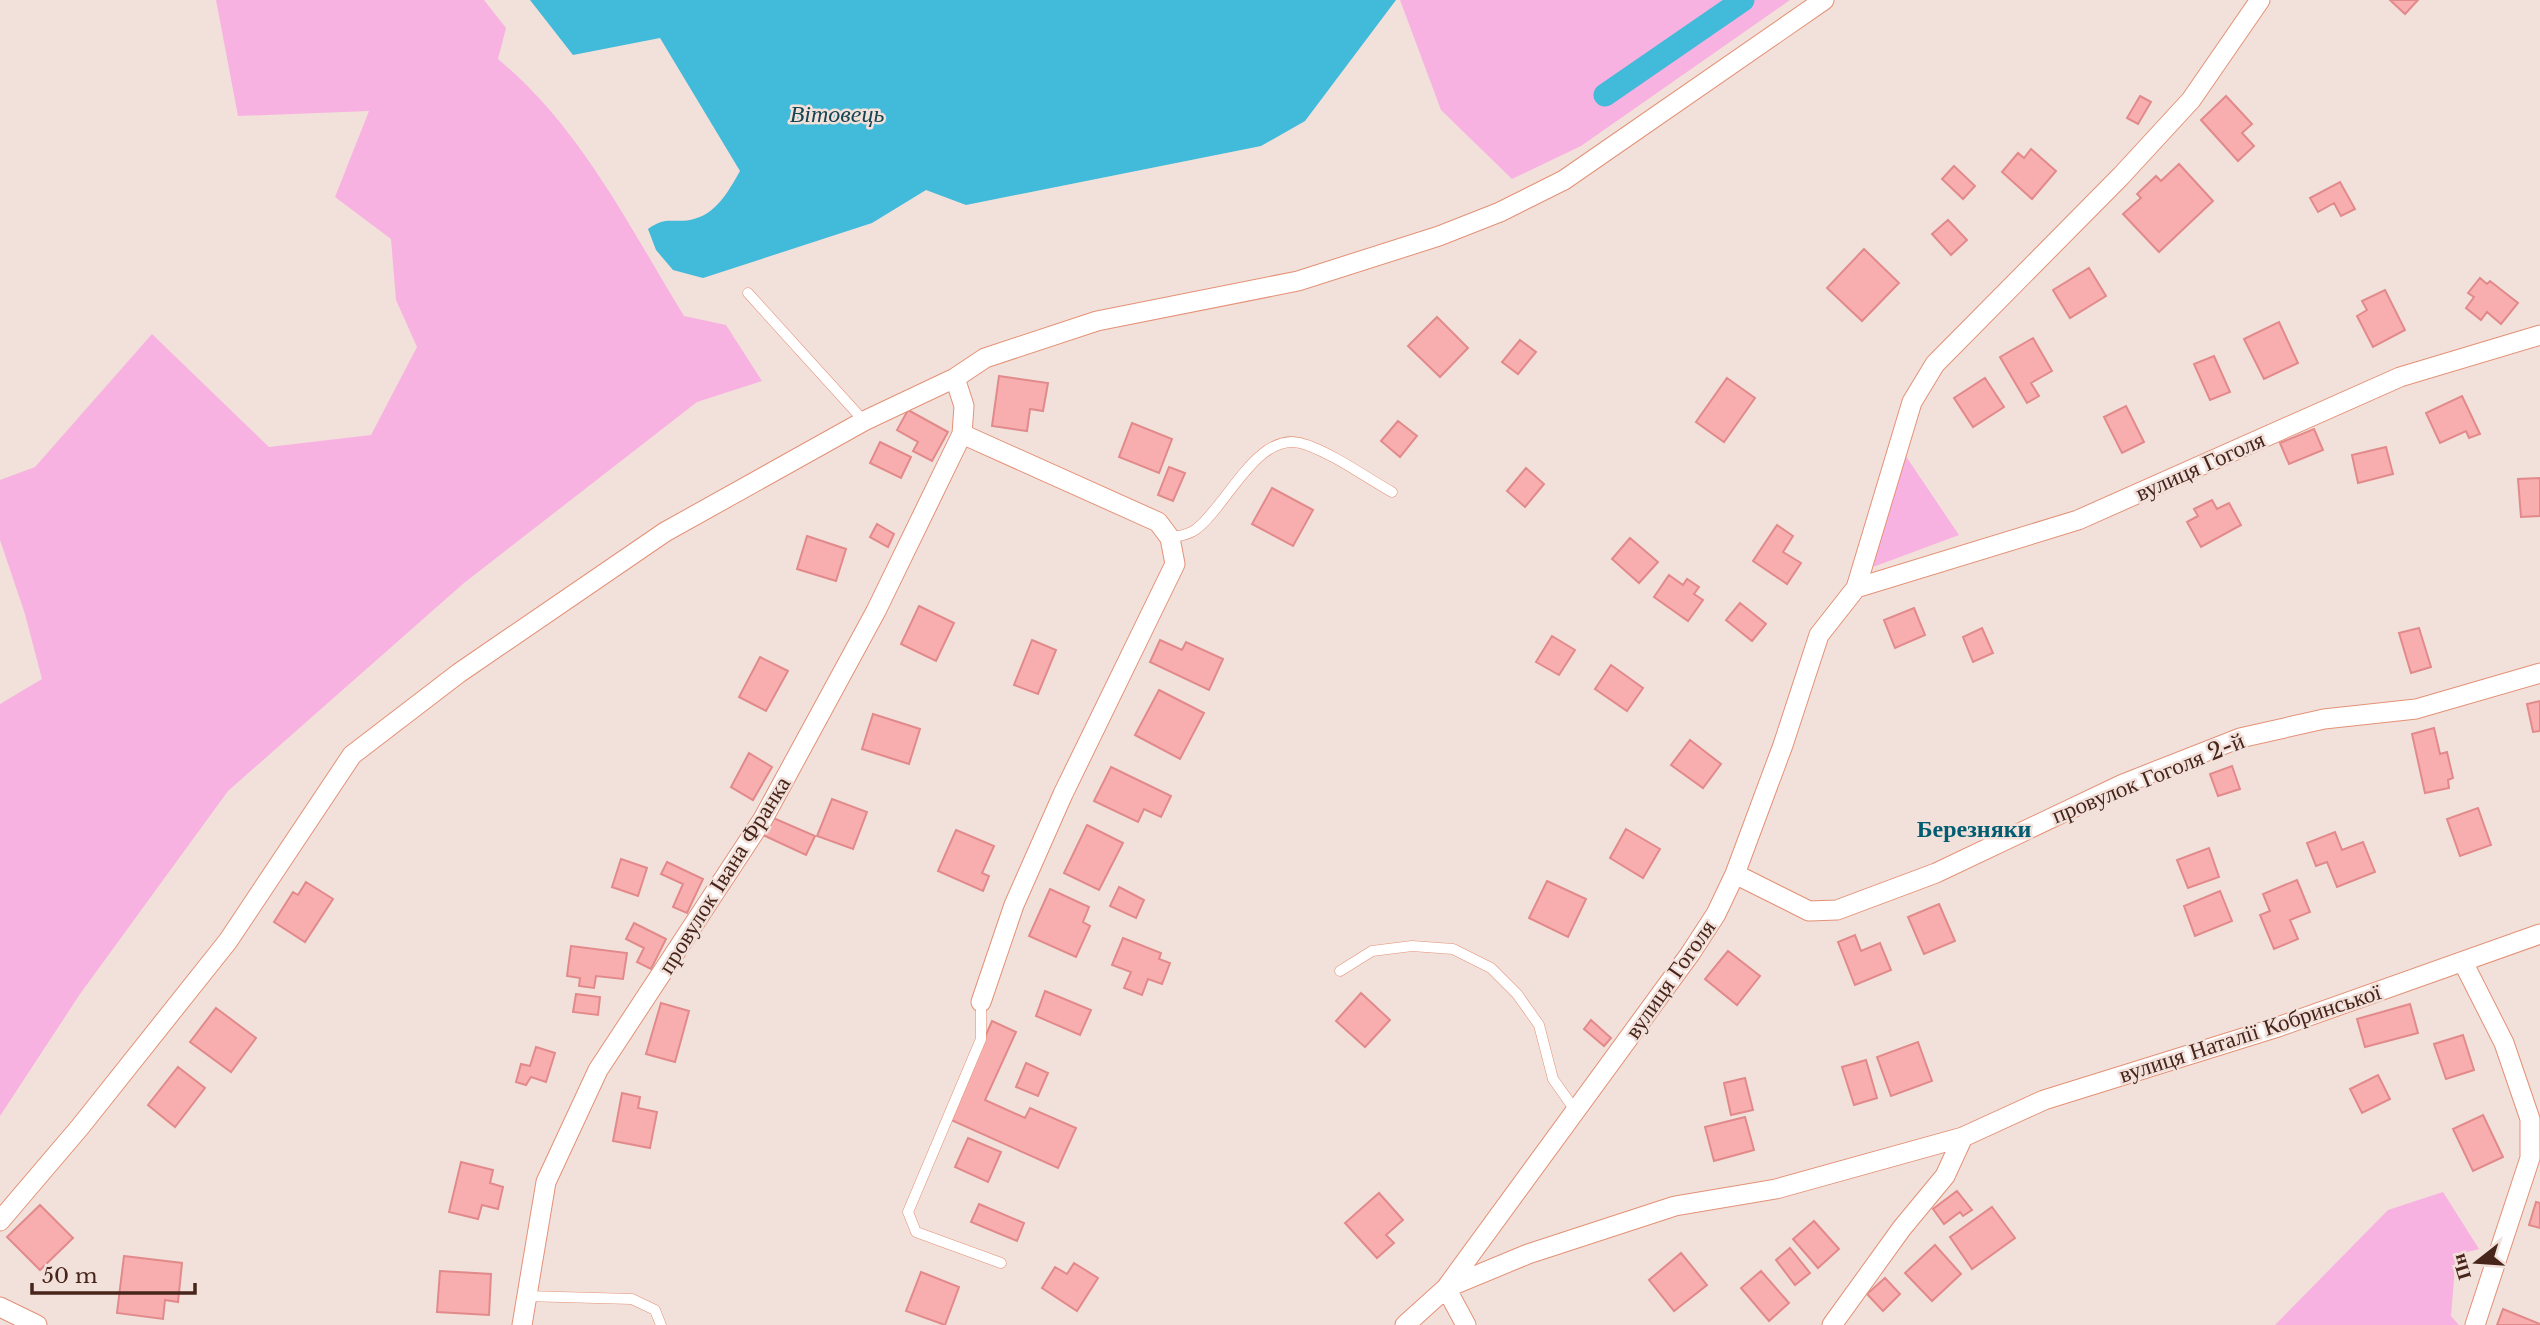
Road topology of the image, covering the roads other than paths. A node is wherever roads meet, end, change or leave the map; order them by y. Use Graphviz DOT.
graph roads {
  1 [pos="1824,0"];
  2 [pos="2260,0"];
  3 [pos="748,293"];
  4 [pos="2540,335"];
  5 [pos="955,378"];
  6 [pos="864,421"];
  7 [pos="962,434"];
  8 [pos="1392,492"];
  9 [pos="1170,538"];
  10 [pos="1856,588"];
  11 [pos="2540,673"];
  12 [pos="1735,874"];
  13 [pos="2540,934"];
  14 [pos="2463,962"];
  15 [pos="1340,971"];
  16 [pos="981,1002"];
  17 [pos="1575,1110"];
  18 [pos="1963,1137"];
  19 [pos="0,1221"];
  20 [pos="1001,1263"];
  21 [pos="1446,1288"];
  22 [pos="525,1296"];
  23 [pos="0,1307"];
  24 [pos="37,1325"];
  25 [pos="522,1325"];
  26 [pos="661,1325"];
  27 [pos="1405,1325"];
  28 [pos="1466,1325"];
  29 [pos="1832,1325"];
  30 [pos="2475,1325"];
  1 -- 5 [label="street"];
  2 -- 10 [label="street, вулиця Гоголя"];
  3 -- 6 [label="lane"];
  4 -- 10 [label="street, вулиця Гоголя"];
  5 -- 6 [label="street"];
  5 -- 7 [label="street, провулок Івана Франка"];
  6 -- 19 [label="street"];
  7 -- 9 [label="street"];
  7 -- 22 [label="street, провулок Івана Франка"];
  8 -- 9 [label="lane"];
  9 -- 16 [label="street"];
  10 -- 12 [label="street, вулиця Гоголя"];
  11 -- 12 [label="street, провулок Гоголя 2-й"];
  12 -- 17 [label="street, вулиця Гоголя"];
  13 -- 14 [label="street, вулиця Наталії Кобринської"];
  14 -- 18 [label="street, вулиця Наталії Кобринської"];
  14 -- 30 [label="street"];
  15 -- 17 [label="lane"];
  16 -- 20 [label="lane"];
  17 -- 21 [label="street, вулиця Гоголя"];
  18 -- 21 [label="street, вулиця Наталії Кобринської"];
  18 -- 29 [label="street"];
  21 -- 27 [label="street, вулиця Гоголя"];
  21 -- 28 [label="street"];
  22 -- 25 [label="street, провулок Івана Франка"];
  22 -- 26 [label="lane"];
  23 -- 24 [label="street"];
}
